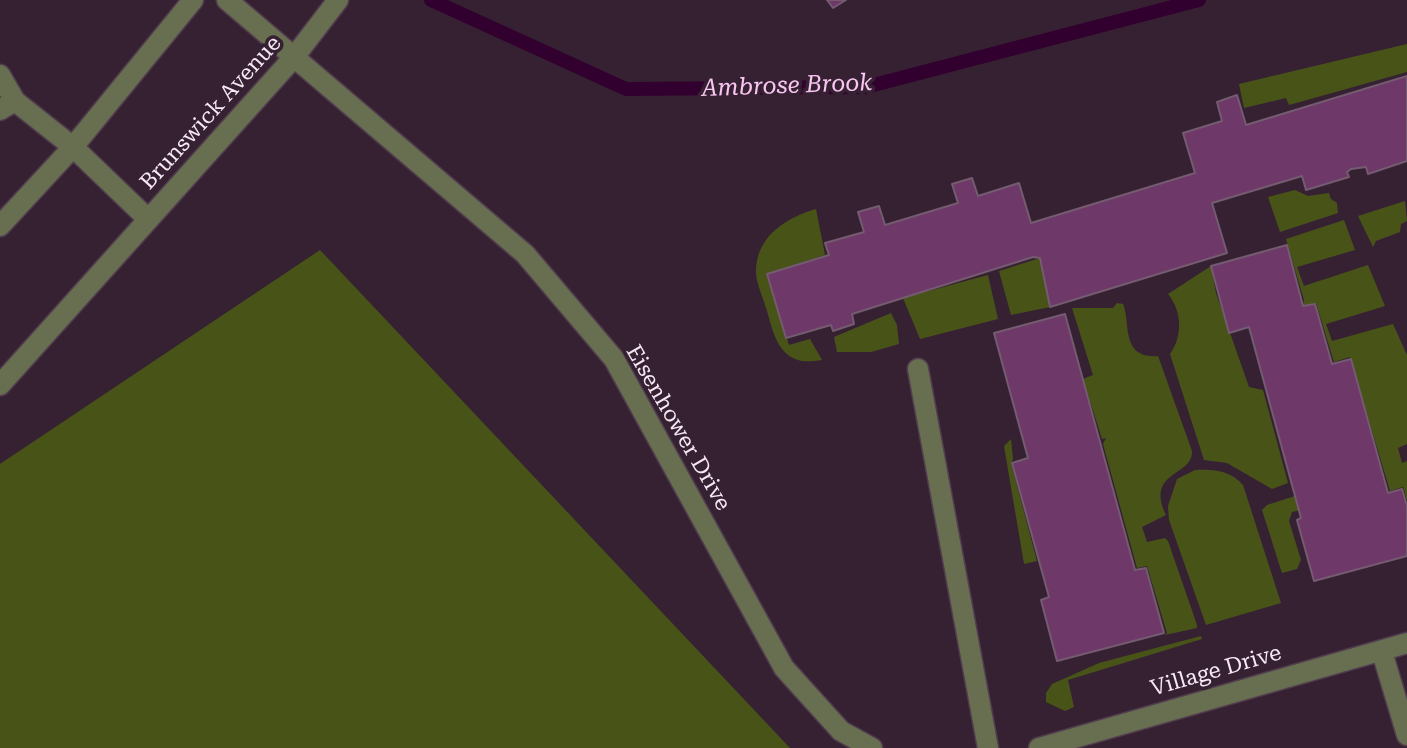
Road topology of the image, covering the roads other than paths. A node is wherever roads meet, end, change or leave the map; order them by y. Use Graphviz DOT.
graph roads {
  1 [pos="193,0"];
  2 [pos="227,0"];
  3 [pos="338,0"];
  4 [pos="295,56"];
  5 [pos="0,75"];
  6 [pos="7,105"];
  7 [pos="73,147"];
  8 [pos="148,219"];
  9 [pos="0,226"];
  10 [pos="918,369"];
  11 [pos="0,385"];
  12 [pos="1407,643"];
  13 [pos="1382,652"];
  14 [pos="1407,735"];
  15 [pos="872,748"];
  16 [pos="988,748"];
  17 [pos="1039,748"];
  1 -- 7 [label="street"];
  2 -- 4 [label="street, Eisenhower Drive"];
  3 -- 4 [label="street, Brunswick Avenue"];
  4 -- 8 [label="street, Brunswick Avenue"];
  4 -- 15 [label="street, Eisenhower Drive"];
  5 -- 6 [label="street"];
  6 -- 7 [label="street, Brunswick Avenue"];
  7 -- 8 [label="street, Brunswick Avenue"];
  7 -- 9 [label="street"];
  8 -- 11 [label="street, Brunswick Avenue"];
  10 -- 16 [label="street"];
  12 -- 13 [label="street, Village Drive"];
  13 -- 14 [label="street"];
  13 -- 17 [label="street, Village Drive"];
}
